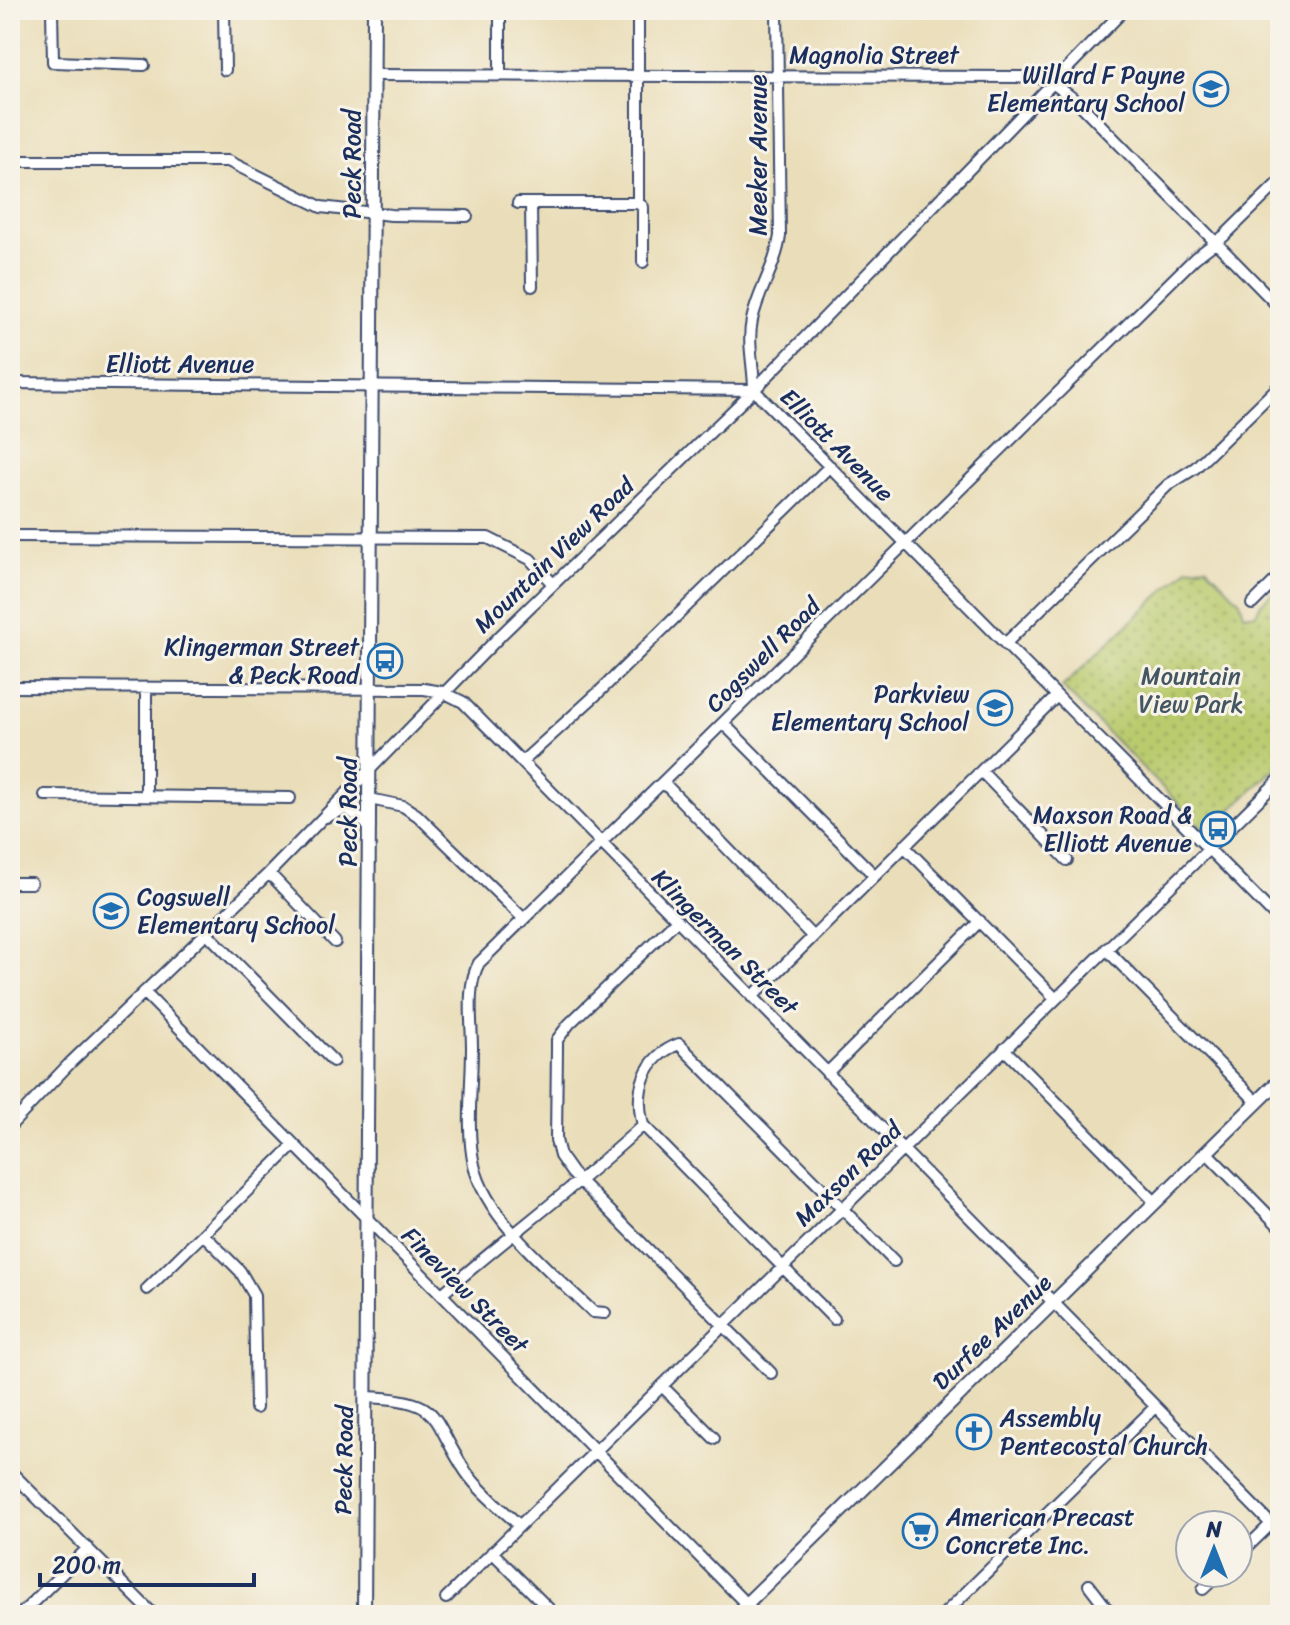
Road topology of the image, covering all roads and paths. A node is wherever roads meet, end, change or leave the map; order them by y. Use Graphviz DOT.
graph roads {
  1 [pos="52,10"];
  2 [pos="224,10"];
  3 [pos="374,10"];
  4 [pos="500,10"];
  5 [pos="638,10"];
  6 [pos="777,10"];
  7 [pos="1124,10"];
  8 [pos="144,65"];
  9 [pos="225,70"];
  10 [pos="374,75"];
  11 [pos="500,75"];
  12 [pos="638,75"];
  13 [pos="777,75"];
  14 [pos="1054,84"];
  15 [pos="10,161"];
  16 [pos="1280,181"];
  17 [pos="518,203"];
  18 [pos="531,203"];
  19 [pos="638,203"];
  20 [pos="374,212"];
  21 [pos="467,216"];
  22 [pos="1216,242"];
  23 [pos="643,262"];
  24 [pos="532,286"];
  25 [pos="1280,308"];
  26 [pos="10,383"];
  27 [pos="372,385"];
  28 [pos="1280,385"];
  29 [pos="754,390"];
  30 [pos="830,466"];
  31 [pos="10,536"];
  32 [pos="371,539"];
  33 [pos="906,542"];
  34 [pos="1280,576"];
  35 [pos="553,584"];
  36 [pos="1252,604"];
  37 [pos="1006,643"];
  38 [pos="10,687"];
  39 [pos="146,688"];
  40 [pos="371,688"];
  41 [pos="443,692"];
  42 [pos="1057,696"];
  43 [pos="723,723"];
  44 [pos="522,762"];
  45 [pos="370,768"];
  46 [pos="981,771"];
  47 [pos="1280,779"];
  48 [pos="663,782"];
  49 [pos="45,795"];
  50 [pos="146,795"];
  51 [pos="290,798"];
  52 [pos="370,799"];
  53 [pos="318,822"];
  54 [pos="370,827"];
  55 [pos="598,842"];
  56 [pos="904,846"];
  57 [pos="1208,849"];
  58 [pos="1067,860"];
  59 [pos="269,873"];
  60 [pos="874,875"];
  61 [pos="10,883"];
  62 [pos="31,883"];
  63 [pos="523,918"];
  64 [pos="676,921"];
  65 [pos="980,921"];
  66 [pos="1280,921"];
  67 [pos="207,933"];
  68 [pos="812,936"];
  69 [pos="335,942"];
  70 [pos="1106,949"];
  71 [pos="144,992"];
  72 [pos="752,997"];
  73 [pos="1056,999"];
  74 [pos="1004,1049"];
  75 [pos="333,1061"];
  76 [pos="827,1073"];
  77 [pos="1280,1080"];
  78 [pos="1257,1102"];
  79 [pos="643,1125"];
  80 [pos="10,1126"];
  81 [pos="293,1146"];
  82 [pos="902,1150"];
  83 [pos="1207,1153"];
  84 [pos="582,1183"];
  85 [pos="1155,1202"];
  86 [pos="842,1207"];
  87 [pos="367,1220"];
  88 [pos="1280,1227"];
  89 [pos="513,1231"];
  90 [pos="204,1235"];
  91 [pos="894,1261"];
  92 [pos="782,1266"];
  93 [pos="147,1289"];
  94 [pos="442,1294"];
  95 [pos="1053,1303"];
  96 [pos="605,1313"];
  97 [pos="834,1319"];
  98 [pos="723,1325"];
  99 [pos="771,1373"];
  100 [pos="662,1386"];
  101 [pos="366,1397"];
  102 [pos="1155,1407"];
  103 [pos="256,1408"];
  104 [pos="714,1438"];
  105 [pos="597,1452"];
  106 [pos="10,1471"];
  107 [pos="1271,1524"];
  108 [pos="519,1525"];
  109 [pos="1280,1533"];
  110 [pos="1254,1540"];
  111 [pos="88,1548"];
  112 [pos="492,1552"];
  113 [pos="1089,1585"];
  114 [pos="446,1598"];
  115 [pos="746,1604"];
  116 [pos="20,1615"];
  117 [pos="154,1615"];
  118 [pos="364,1615"];
  119 [pos="555,1615"];
  120 [pos="735,1615"];
  121 [pos="757,1615"];
  122 [pos="943,1615"];
  123 [pos="1112,1615"];
  1 -- 8 [label="street"];
  2 -- 9 [label="street"];
  3 -- 10 [label="main road, Peck Road"];
  4 -- 11 [label="street"];
  5 -- 12 [label="street"];
  6 -- 13 [label="street, Meeker Avenue"];
  7 -- 14 [label="street, Mountain View Road"];
  10 -- 11 [label="street, Magnolia Street"];
  10 -- 20 [label="main road, Peck Road"];
  11 -- 12 [label="street, Magnolia Street"];
  12 -- 13 [label="street, Magnolia Street"];
  12 -- 19 [label="street"];
  13 -- 14 [label="street, Magnolia Street"];
  13 -- 29 [label="street, Meeker Avenue"];
  14 -- 22 [label="street, Magnolia Street"];
  14 -- 29 [label="street, Mountain View Road"];
  15 -- 20 [label="street"];
  16 -- 22 [label="street, Cogswell Road"];
  17 -- 18 [label="street"];
  18 -- 19 [label="street"];
  18 -- 24 [label="street"];
  19 -- 23 [label="street"];
  20 -- 21 [label="street"];
  20 -- 27 [label="main road, Peck Road"];
  22 -- 25 [label="street, Magnolia Street"];
  22 -- 33 [label="street, Cogswell Road"];
  26 -- 27 [label="street, Elliott Avenue"];
  27 -- 29 [label="street, Elliott Avenue"];
  27 -- 32 [label="main road, Peck Road"];
  28 -- 37 [label="street"];
  29 -- 30 [label="street, Elliott Avenue"];
  29 -- 35 [label="street, Mountain View Road"];
  30 -- 33 [label="street, Elliott Avenue"];
  30 -- 44 [label="street"];
  31 -- 32 [label="street"];
  32 -- 35 [label="street"];
  32 -- 40 [label="main road, Peck Road"];
  33 -- 37 [label="street, Elliott Avenue"];
  33 -- 43 [label="street, Cogswell Road"];
  34 -- 36 [label="street"];
  35 -- 41 [label="street, Mountain View Road"];
  37 -- 42 [label="street, Elliott Avenue"];
  38 -- 39 [label="street"];
  39 -- 40 [label="street"];
  39 -- 50 [label="street"];
  40 -- 41 [label="street"];
  40 -- 45 [label="main road, Peck Road"];
  41 -- 44 [label="street, Klingerman Street"];
  41 -- 45 [label="street, Mountain View Road"];
  42 -- 46 [label="street"];
  42 -- 57 [label="street, Elliott Avenue"];
  43 -- 48 [label="street, Cogswell Road"];
  43 -- 60 [label="street"];
  44 -- 55 [label="street, Klingerman Street"];
  45 -- 52 [label="main road, Peck Road"];
  45 -- 53 [label="street, Mountain View Road"];
  46 -- 56 [label="street"];
  46 -- 58 [label="street"];
  47 -- 57 [label="street, Maxson Road"];
  48 -- 55 [label="street, Cogswell Road"];
  48 -- 68 [label="street"];
  49 -- 50 [label="street"];
  50 -- 51 [label="street"];
  52 -- 54 [label="main road, Peck Road"];
  52 -- 63 [label="street"];
  53 -- 54 [label="street"];
  53 -- 59 [label="street, Mountain View Road"];
  54 -- 87 [label="main road, Peck Road"];
  55 -- 63 [label="street, Cogswell Road"];
  55 -- 64 [label="street, Klingerman Street"];
  56 -- 60 [label="street"];
  56 -- 65 [label="street"];
  57 -- 66 [label="street, Elliott Avenue"];
  57 -- 70 [label="street, Maxson Road"];
  59 -- 67 [label="street, Mountain View Road"];
  59 -- 69 [label="street"];
  60 -- 68 [label="street"];
  61 -- 62 [label="street"];
  63 -- 89 [label="street, Cogswell Road"];
  64 -- 72 [label="street, Klingerman Street"];
  64 -- 84 [label="street"];
  65 -- 73 [label="street"];
  65 -- 76 [label="street"];
  67 -- 71 [label="street, Mountain View Road"];
  67 -- 75 [label="street"];
  68 -- 72 [label="street"];
  70 -- 73 [label="street, Maxson Road"];
  70 -- 78 [label="street"];
  71 -- 80 [label="street, Mountain View Road"];
  71 -- 81 [label="street, Fineview Street"];
  72 -- 76 [label="street, Klingerman Street"];
  73 -- 74 [label="street, Maxson Road"];
  74 -- 82 [label="street, Maxson Road"];
  74 -- 85 [label="street"];
  76 -- 82 [label="street, Klingerman Street"];
  77 -- 78 [label="main road, Durfee Avenue"];
  78 -- 83 [label="main road, Durfee Avenue"];
  79 -- 84 [label="street"];
  79 -- 86 [label="street"];
  79 -- 92 [label="street"];
  81 -- 87 [label="street, Fineview Street"];
  81 -- 90 [label="street"];
  82 -- 86 [label="street, Maxson Road"];
  82 -- 95 [label="street, Klingerman Street"];
  83 -- 85 [label="main road, Durfee Avenue"];
  83 -- 88 [label="street"];
  84 -- 89 [label="street"];
  84 -- 98 [label="street"];
  85 -- 95 [label="main road, Durfee Avenue"];
  86 -- 91 [label="street"];
  86 -- 92 [label="street, Maxson Road"];
  87 -- 94 [label="street, Fineview Street"];
  87 -- 101 [label="main road, Peck Road"];
  89 -- 94 [label="street"];
  89 -- 96 [label="street, Cogswell Road"];
  90 -- 93 [label="street"];
  90 -- 103 [label="street"];
  92 -- 97 [label="street"];
  92 -- 98 [label="street, Maxson Road"];
  94 -- 105 [label="street, Fineview Street"];
  95 -- 102 [label="street, Klingerman Street"];
  95 -- 115 [label="main road, Durfee Avenue"];
  98 -- 99 [label="street"];
  98 -- 100 [label="street, Maxson Road"];
  100 -- 104 [label="street"];
  100 -- 105 [label="street, Maxson Road"];
  101 -- 108 [label="street"];
  101 -- 118 [label="main road, Peck Road"];
  102 -- 107 [label="street, Klingerman Street"];
  102 -- 122 [label="street"];
  105 -- 108 [label="street, Maxson Road"];
  105 -- 115 [label="street, Fineview Street"];
  106 -- 111 [label="street"];
  107 -- 109 [label="street, Klingerman Street"];
  107 -- 110 [label="street"];
  108 -- 112 [label="street, Maxson Road"];
  111 -- 116 [label="street"];
  111 -- 117 [label="street"];
  112 -- 114 [label="street, Maxson Road"];
  112 -- 119 [label="street"];
  113 -- 123 [label="street"];
  115 -- 120 [label="main road, Durfee Avenue"];
  115 -- 121 [label="street, Fineview Street"];
}
